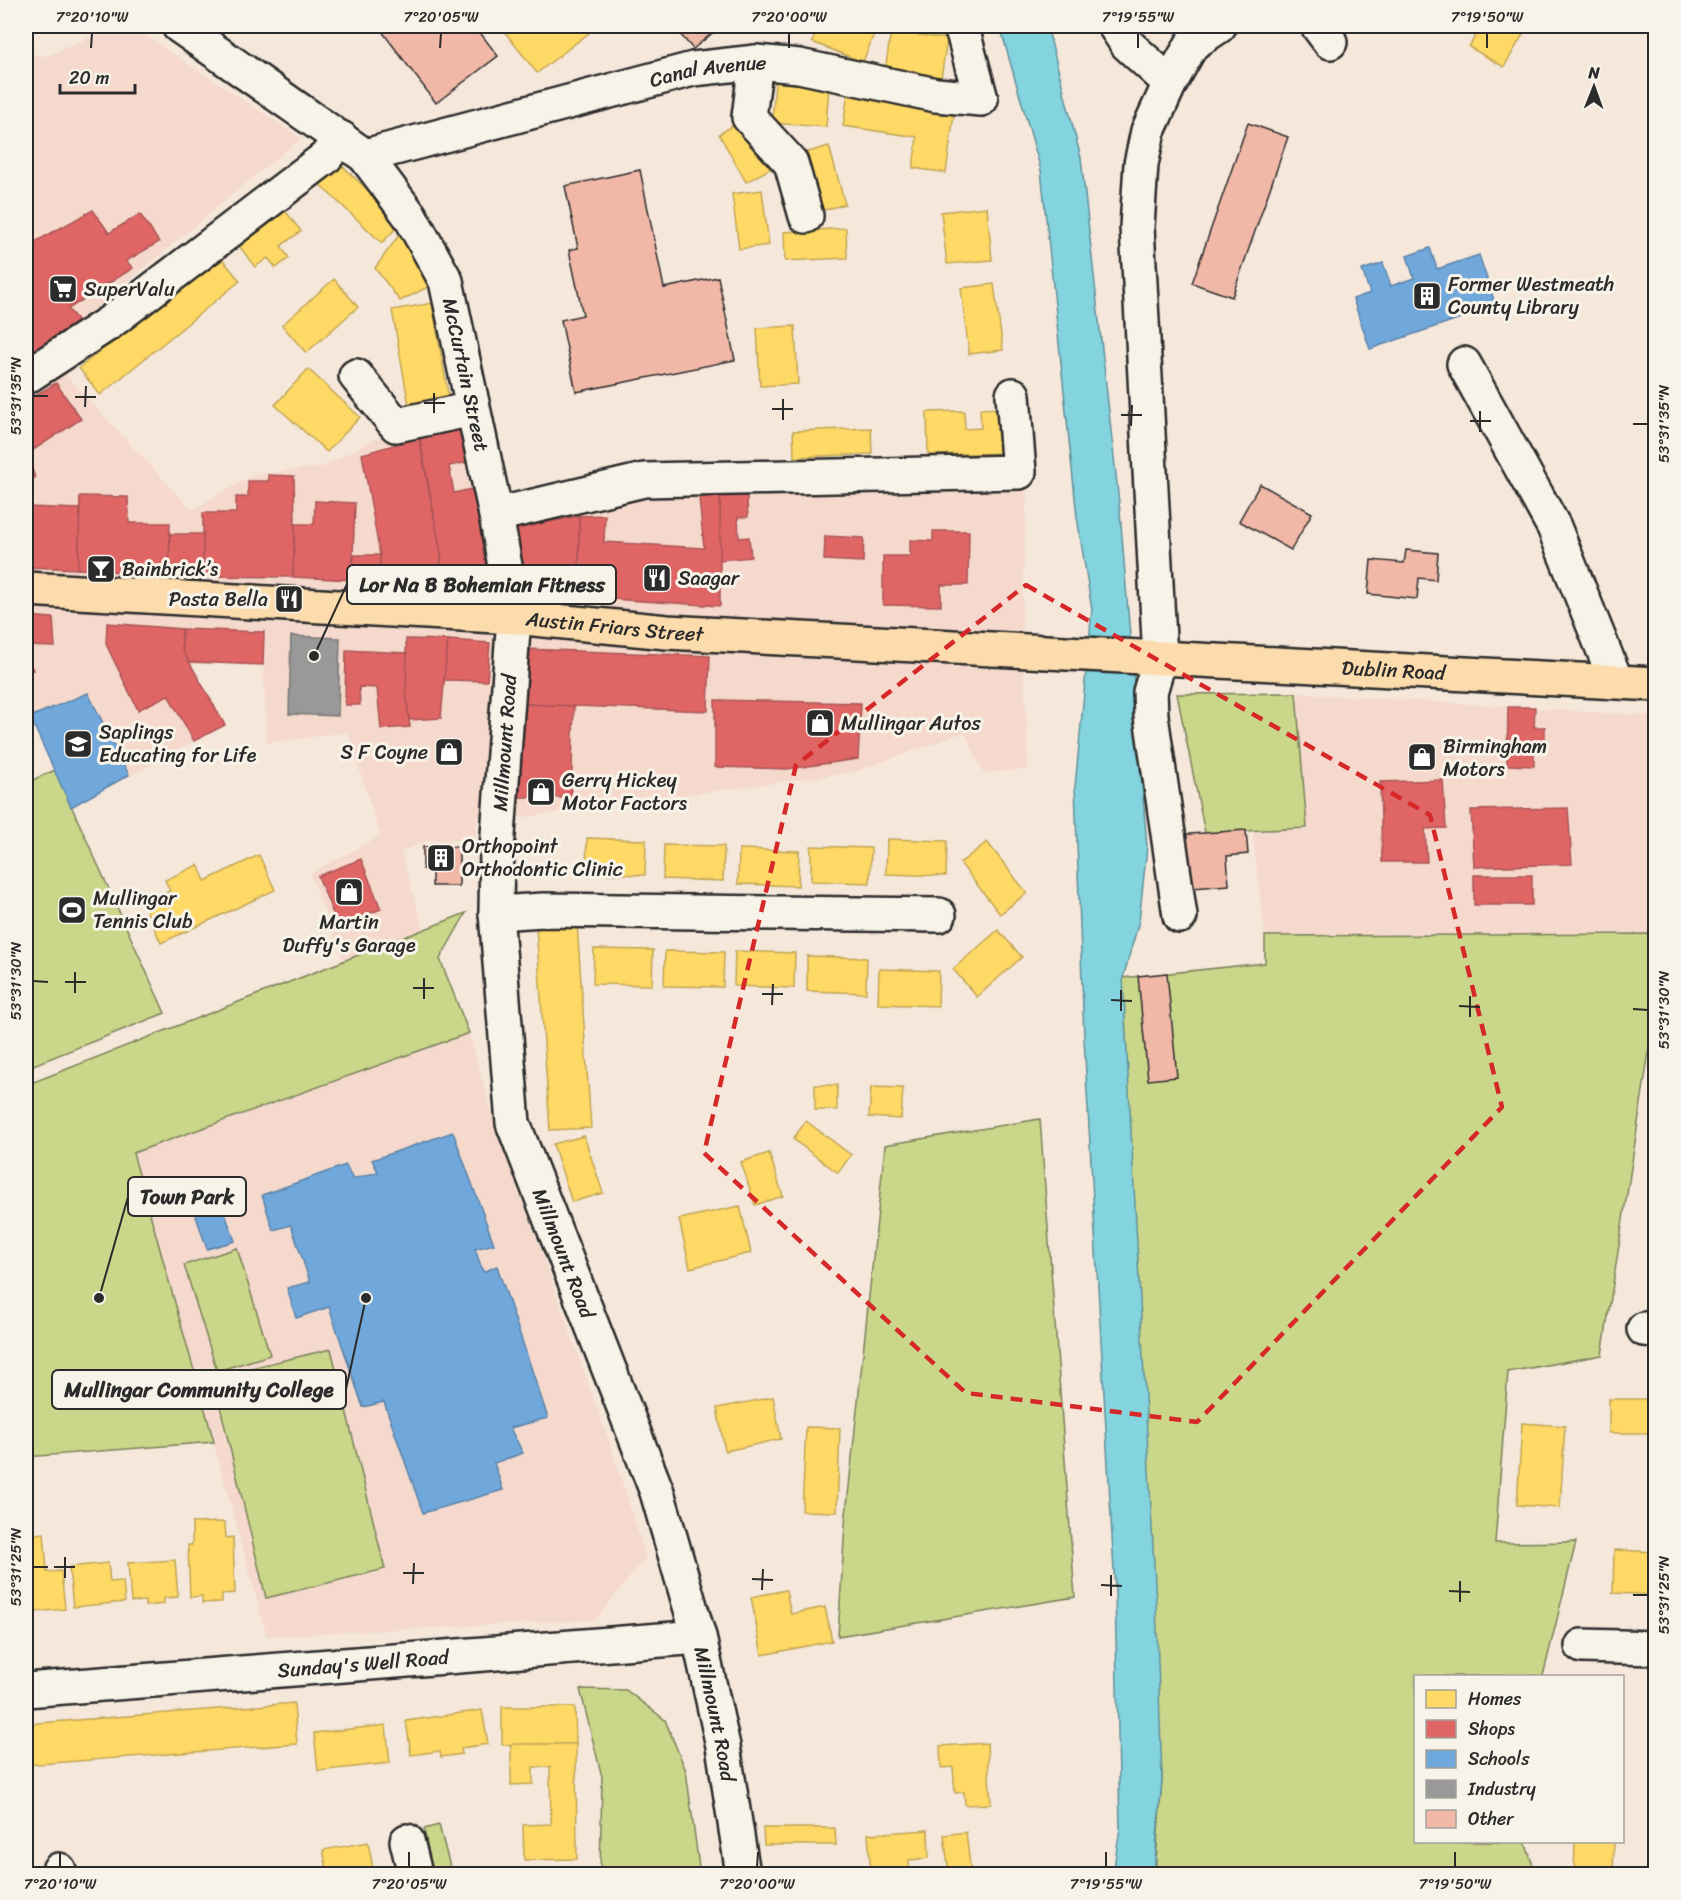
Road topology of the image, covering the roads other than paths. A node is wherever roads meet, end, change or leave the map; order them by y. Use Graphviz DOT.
graph roads {
  1 [pos="960,26"];
  2 [pos="1116,26"];
  3 [pos="1219,26"];
  4 [pos="183,28"];
  5 [pos="756,62"];
  6 [pos="1170,83"];
  7 [pos="353,147"];
  8 [pos="806,216"];
  9 [pos="1464,364"];
  10 [pos="356,376"];
  11 [pos="26,377"];
  12 [pos="1013,394"];
  13 [pos="473,409"];
  14 [pos="496,515"];
  15 [pos="26,590"];
  16 [pos="514,617"];
  17 [pos="1146,657"];
  18 [pos="1616,681"];
  19 [pos="1656,684"];
  20 [pos="496,913"];
  21 [pos="939,915"];
  22 [pos="1180,916"];
  23 [pos="699,1637"];
  24 [pos="1582,1646"];
  25 [pos="1656,1648"];
  26 [pos="26,1690"];
  27 [pos="407,1841"];
  28 [pos="415,1875"];
  29 [pos="743,1875"];
  1 -- 5 [label="street, Canal Avenue"];
  2 -- 6 [label="street"];
  3 -- 6 [label="street"];
  4 -- 7 [label="street, McCurtain Street"];
  5 -- 7 [label="street, Canal Avenue"];
  5 -- 8 [label="street"];
  6 -- 17 [label="street"];
  7 -- 11 [label="street"];
  7 -- 13 [label="street, McCurtain Street"];
  9 -- 18 [label="street"];
  10 -- 13 [label="street"];
  12 -- 14 [label="street"];
  13 -- 14 [label="street, McCurtain Street"];
  14 -- 16 [label="street, McCurtain Street"];
  15 -- 16 [label="main road, Austin Friars Street"];
  16 -- 17 [label="main road, Austin Friars Street"];
  16 -- 20 [label="street, Millmount Road"];
  17 -- 18 [label="main road, Dublin Road"];
  17 -- 22 [label="street"];
  18 -- 19 [label="main road, Dublin Road"];
  20 -- 21 [label="street"];
  20 -- 23 [label="street, Millmount Road"];
  23 -- 26 [label="street, Sunday's Well Road"];
  23 -- 29 [label="street, Millmount Road"];
  24 -- 25 [label="street"];
  27 -- 28 [label="street"];
}
